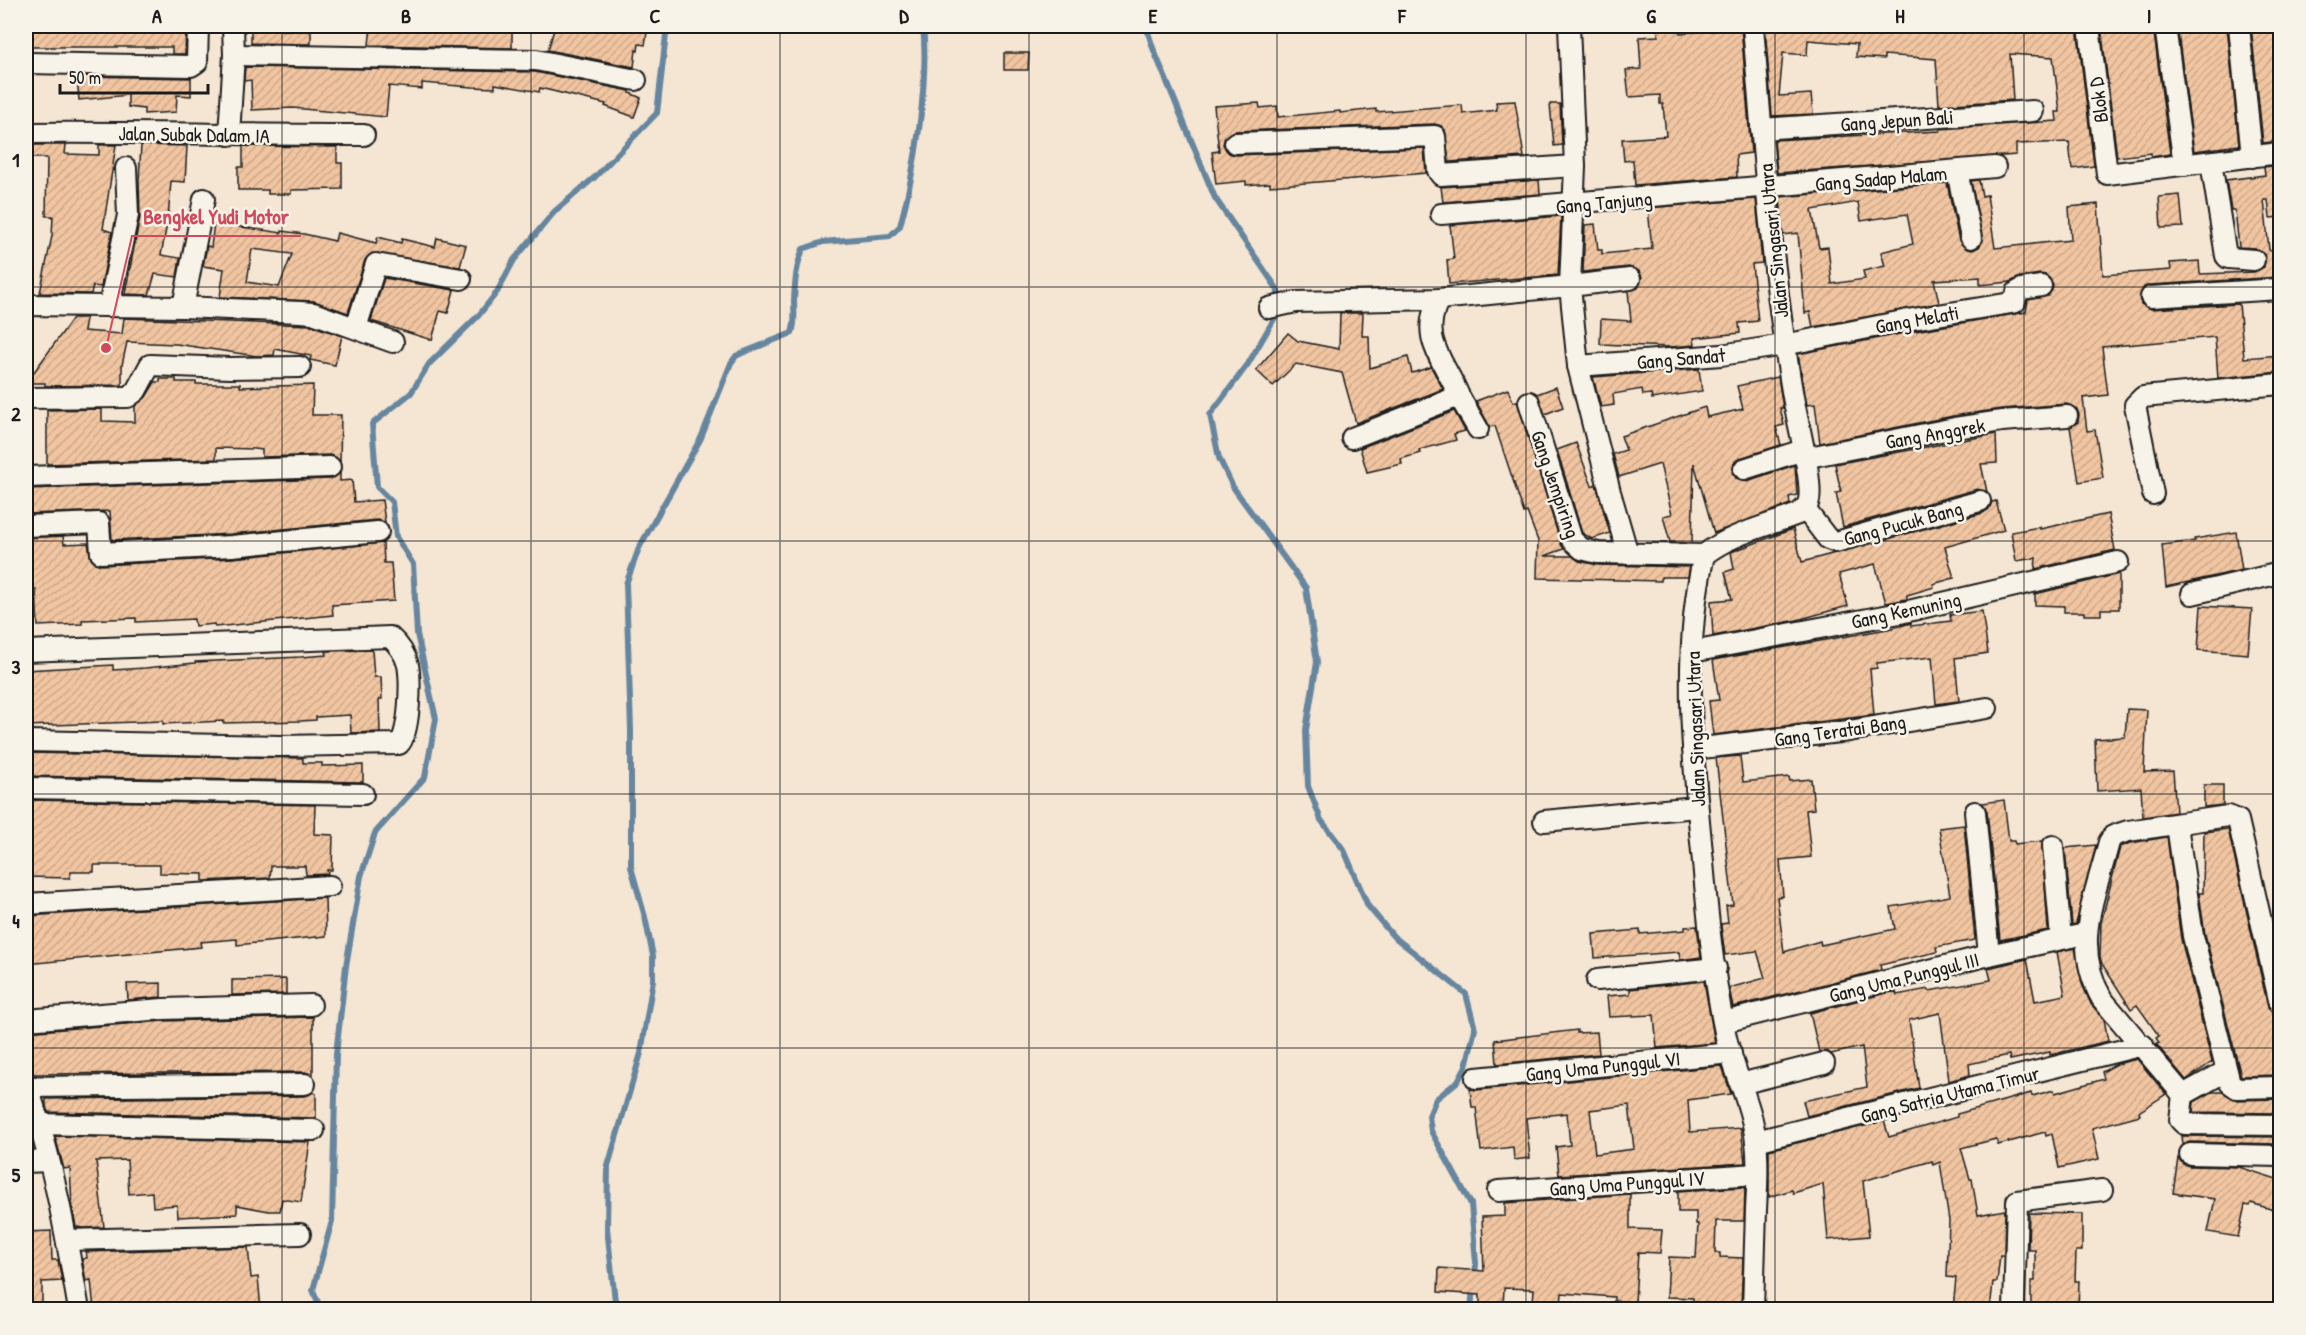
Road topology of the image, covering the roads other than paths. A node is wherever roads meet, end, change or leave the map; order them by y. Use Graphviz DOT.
graph roads {
  1 [pos="198,26"];
  2 [pos="233,26"];
  3 [pos="1569,26"];
  4 [pos="1753,26"];
  5 [pos="2089,26"];
  6 [pos="2165,26"];
  7 [pos="2239,26"];
  8 [pos="234,55"];
  9 [pos="26,63"];
  10 [pos="636,80"];
  11 [pos="2033,111"];
  12 [pos="1761,129"];
  13 [pos="229,135"];
  14 [pos="364,135"];
  15 [pos="26,136"];
  16 [pos="1235,143"];
  17 [pos="2280,153"];
  18 [pos="2252,156"];
  19 [pos="2211,162"];
  20 [pos="2184,165"];
  21 [pos="1575,166"];
  22 [pos="1995,167"];
  23 [pos="126,168"];
  24 [pos="1958,171"];
  25 [pos="1767,188"];
  26 [pos="204,199"];
  27 [pos="1574,204"];
  28 [pos="1441,214"];
  29 [pos="1971,237"];
  30 [pos="2254,260"];
  31 [pos="461,279"];
  32 [pos="1630,279"];
  33 [pos="1570,286"];
  34 [pos="2041,286"];
  35 [pos="2280,289"];
  36 [pos="2151,297"];
  37 [pos="1439,299"];
  38 [pos="26,305"];
  39 [pos="110,306"];
  40 [pos="183,307"];
  41 [pos="1269,308"];
  42 [pos="356,328"];
  43 [pos="393,342"];
  44 [pos="1784,345"];
  45 [pos="1578,366"];
  46 [pos="300,367"];
  47 [pos="2280,384"];
  48 [pos="1459,396"];
  49 [pos="26,398"];
  50 [pos="1528,402"];
  51 [pos="2067,416"];
  52 [pos="1478,429"];
  53 [pos="1352,438"];
  54 [pos="1803,454"];
  55 [pos="330,467"];
  56 [pos="1744,469"];
  57 [pos="26,477"];
  58 [pos="2153,494"];
  59 [pos="1980,501"];
  60 [pos="1805,509"];
  61 [pos="26,526"];
  62 [pos="378,532"];
  63 [pos="1628,554"];
  64 [pos="1704,555"];
  65 [pos="2118,562"];
  66 [pos="2280,573"];
  67 [pos="2192,594"];
  68 [pos="26,651"];
  69 [pos="1692,652"];
  70 [pos="1987,708"];
  71 [pos="26,741"];
  72 [pos="1693,749"];
  73 [pos="26,788"];
  74 [pos="363,794"];
  75 [pos="1697,807"];
  76 [pos="1976,812"];
  77 [pos="1544,821"];
  78 [pos="2177,825"];
  79 [pos="2053,846"];
  80 [pos="330,886"];
  81 [pos="26,904"];
  82 [pos="2085,934"];
  83 [pos="2061,939"];
  84 [pos="1989,955"];
  85 [pos="1716,968"];
  86 [pos="1597,981"];
  87 [pos="2280,1004"];
  88 [pos="311,1005"];
  89 [pos="26,1020"];
  90 [pos="1724,1022"];
  91 [pos="2143,1046"];
  92 [pos="1731,1053"];
  93 [pos="1824,1063"];
  94 [pos="2226,1071"];
  95 [pos="1476,1078"];
  96 [pos="306,1084"];
  97 [pos="1740,1084"];
  98 [pos="26,1085"];
  99 [pos="2280,1087"];
  100 [pos="2183,1095"];
  101 [pos="38,1124"];
  102 [pos="2280,1125"];
  103 [pos="315,1130"];
  104 [pos="1756,1141"];
  105 [pos="2190,1154"];
  106 [pos="2280,1156"];
  107 [pos="49,1161"];
  108 [pos="26,1162"];
  109 [pos="1757,1174"];
  110 [pos="2102,1190"];
  111 [pos="1498,1191"];
  112 [pos="300,1233"];
  113 [pos="67,1240"];
  114 [pos="79,1310"];
  115 [pos="1753,1310"];
  116 [pos="2014,1310"];
  1 -- 9 [label="street"];
  2 -- 8 [label="street"];
  3 -- 21 [label="street"];
  4 -- 12 [label="street, Jalan Singasari Utara"];
  5 -- 20 [label="street, Blok D"];
  6 -- 20 [label="street"];
  7 -- 18 [label="street"];
  8 -- 10 [label="street"];
  8 -- 13 [label="street"];
  11 -- 12 [label="street, Gang Jepun Bali"];
  12 -- 25 [label="street, Jalan Singasari Utara"];
  13 -- 14 [label="street, Jalan Subak Dalam IA"];
  13 -- 15 [label="street, Jalan Subak Dalam IA"];
  16 -- 21 [label="street"];
  17 -- 18 [label="street"];
  18 -- 19 [label="street"];
  19 -- 20 [label="street"];
  19 -- 30 [label="street"];
  21 -- 27 [label="street"];
  22 -- 24 [label="street, Gang Sadap Malam"];
  23 -- 39 [label="street"];
  24 -- 25 [label="street, Gang Sadap Malam"];
  24 -- 29 [label="street"];
  25 -- 27 [label="street, Gang Tanjung"];
  25 -- 44 [label="street, Jalan Singasari Utara"];
  26 -- 40 [label="street"];
  27 -- 28 [label="street, Gang Tanjung"];
  27 -- 33 [label="street"];
  31 -- 42 [label="street"];
  32 -- 33 [label="street"];
  33 -- 37 [label="street"];
  33 -- 45 [label="street"];
  34 -- 44 [label="street, Gang Melati"];
  35 -- 36 [label="street"];
  37 -- 41 [label="street"];
  37 -- 48 [label="street"];
  38 -- 39 [label="street"];
  39 -- 40 [label="street"];
  40 -- 42 [label="street"];
  42 -- 43 [label="street"];
  44 -- 45 [label="street, Gang Sandat"];
  44 -- 54 [label="street, Jalan Singasari Utara"];
  45 -- 63 [label="street"];
  46 -- 49 [label="street"];
  47 -- 58 [label="street"];
  48 -- 52 [label="street"];
  48 -- 53 [label="street"];
  50 -- 63 [label="street, Gang Jempiring"];
  51 -- 54 [label="street, Gang Anggrek"];
  54 -- 56 [label="street, Gang Anggrek"];
  54 -- 60 [label="street, Jalan Singasari Utara"];
  55 -- 57 [label="street"];
  59 -- 60 [label="street, Gang Pucuk Bang"];
  60 -- 64 [label="street"];
  61 -- 62 [label="street"];
  63 -- 64 [label="street, Gang Jempiring"];
  64 -- 69 [label="street, Jalan Singasari Utara"];
  65 -- 69 [label="street, Gang Kemuning"];
  66 -- 67 [label="street"];
  68 -- 71 [label="street"];
  69 -- 72 [label="street, Jalan Singasari Utara"];
  70 -- 72 [label="street, Gang Teratai Bang"];
  72 -- 75 [label="street, Jalan Singasari Utara"];
  73 -- 74 [label="street"];
  75 -- 77 [label="street"];
  75 -- 85 [label="street, Jalan Singasari Utara"];
  76 -- 84 [label="street"];
  78 -- 82 [label="street"];
  78 -- 87 [label="street"];
  78 -- 94 [label="street"];
  79 -- 83 [label="street"];
  80 -- 81 [label="street"];
  82 -- 83 [label="street, Gang Uma Punggul III"];
  82 -- 91 [label="street"];
  83 -- 84 [label="street, Gang Uma Punggul III"];
  84 -- 90 [label="street, Gang Uma Punggul III"];
  85 -- 86 [label="street"];
  85 -- 90 [label="street, Jalan Singasari Utara"];
  88 -- 89 [label="street"];
  90 -- 92 [label="street, Jalan Singasari Utara"];
  91 -- 100 [label="street"];
  91 -- 104 [label="street, Gang Satria Utama Timur"];
  92 -- 95 [label="street, Gang Uma Punggul VI"];
  92 -- 97 [label="street, Jalan Singasari Utara"];
  93 -- 97 [label="street"];
  94 -- 99 [label="street"];
  94 -- 100 [label="street"];
  96 -- 98 [label="street"];
  97 -- 104 [label="street, Jalan Singasari Utara"];
  98 -- 101 [label="street"];
  100 -- 102 [label="street"];
  101 -- 103 [label="street"];
  101 -- 107 [label="street"];
  104 -- 109 [label="street, Jalan Singasari Utara"];
  105 -- 106 [label="street"];
  107 -- 108 [label="street"];
  107 -- 113 [label="street"];
  109 -- 111 [label="street, Gang Uma Punggul IV"];
  109 -- 115 [label="street, Jalan Singasari Utara"];
  110 -- 116 [label="street"];
  112 -- 113 [label="street"];
  113 -- 114 [label="street"];
}
